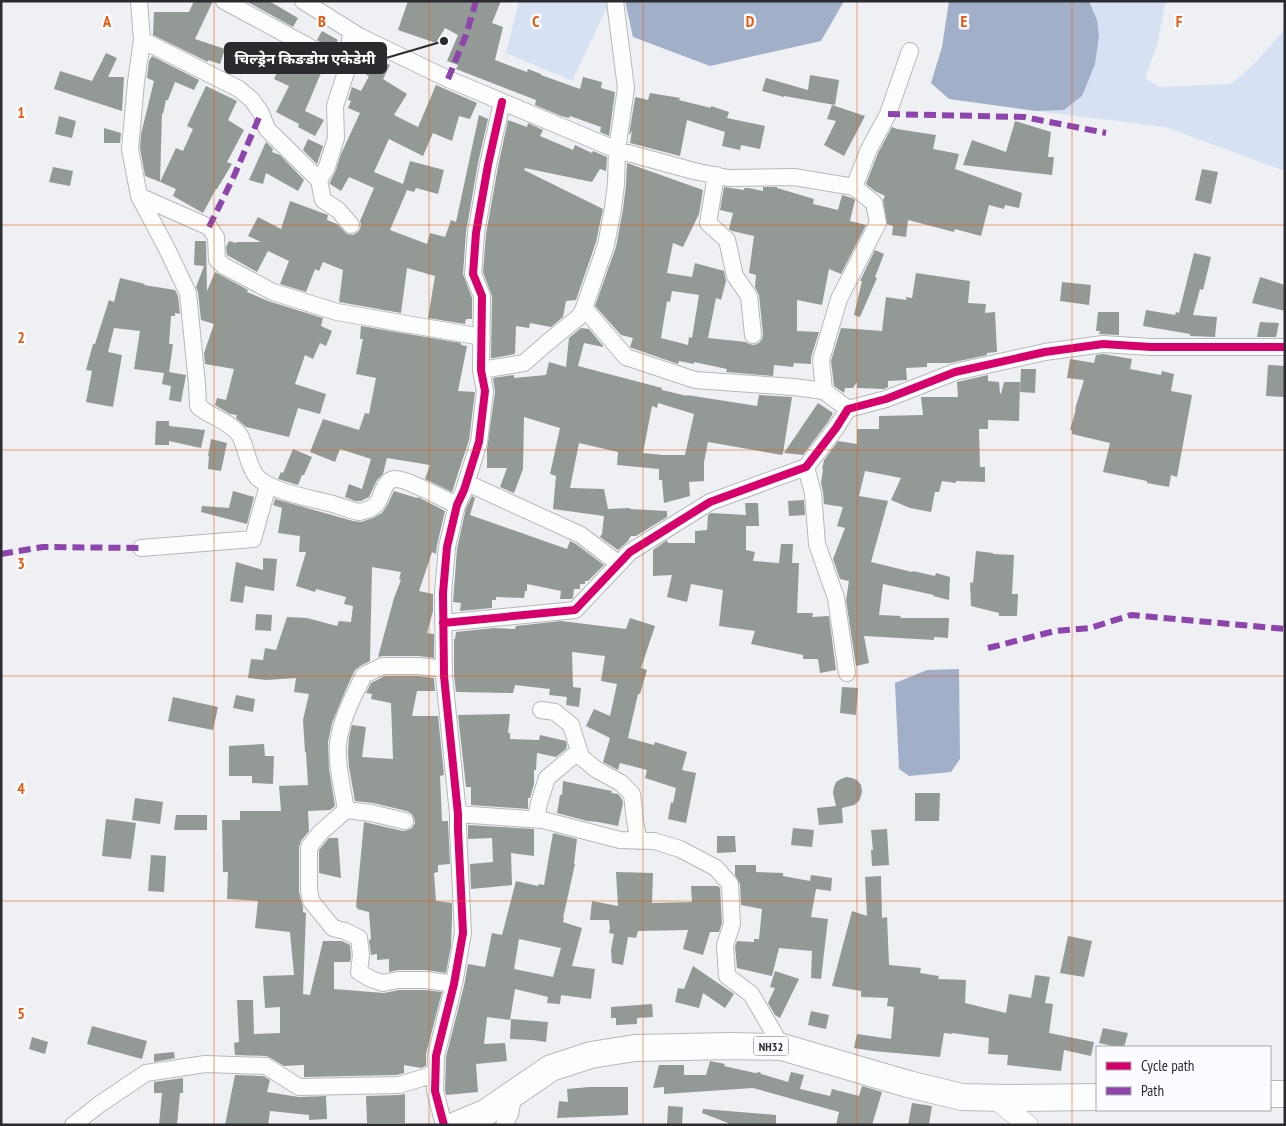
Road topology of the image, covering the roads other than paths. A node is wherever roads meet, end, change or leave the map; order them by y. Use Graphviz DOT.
graph roads {
  1 [pos="139,1"];
  2 [pos="224,1"];
  3 [pos="303,1"];
  4 [pos="615,1"];
  5 [pos="351,31"];
  6 [pos="142,40"];
  7 [pos="910,51"];
  8 [pos="347,69"];
  9 [pos="502,102"];
  10 [pos="617,150"];
  11 [pos="716,175"];
  12 [pos="320,180"];
  13 [pos="854,186"];
  14 [pos="139,196"];
  15 [pos="351,225"];
  16 [pos="584,308"];
  17 [pos="753,335"];
  18 [pos="482,337"];
  19 [pos="1285,347"];
  20 [pos="481,370"];
  21 [pos="824,391"];
  22 [pos="848,409"];
  23 [pos="806,467"];
  24 [pos="467,483"];
  25 [pos="268,485"];
  26 [pos="457,505"];
  27 [pos="141,548"];
  28 [pos="619,564"];
  29 [pos="443,623"];
  30 [pos="444,668"];
  31 [pos="847,673"];
  32 [pos="541,710"];
  33 [pos="579,751"];
  34 [pos="346,810"];
  35 [pos="458,814"];
  36 [pos="536,819"];
  37 [pos="405,821"];
  38 [pos="639,841"];
  39 [pos="454,984"];
  40 [pos="782,1046"];
  41 [pos="435,1074"];
  42 [pos="514,1093"];
  43 [pos="1271,1094"];
  44 [pos="1285,1094"];
  45 [pos="1096,1097"];
  46 [pos="994,1098"];
  47 [pos="73,1125"];
  48 [pos="444,1125"];
  49 [pos="456,1125"];
  50 [pos="504,1125"];
  51 [pos="1028,1125"];
  1 -- 6 [label="street"];
  2 -- 8 [label="street"];
  3 -- 5 [label="street"];
  4 -- 10 [label="street"];
  5 -- 8 [label="street"];
  5 -- 9 [label="street"];
  6 -- 12 [label="street"];
  6 -- 14 [label="street"];
  7 -- 13 [label="street"];
  8 -- 12 [label="street"];
  9 -- 10 [label="street"];
  9 -- 18 [label="street"];
  10 -- 11 [label="street"];
  10 -- 16 [label="street"];
  11 -- 13 [label="street"];
  11 -- 17 [label="street"];
  12 -- 15 [label="street"];
  13 -- 21 [label="street"];
  14 -- 18 [label="street"];
  14 -- 25 [label="street"];
  16 -- 20 [label="street"];
  16 -- 21 [label="street"];
  18 -- 20 [label="street"];
  19 -- 22 [label="street"];
  20 -- 24 [label="street"];
  21 -- 22 [label="street"];
  22 -- 23 [label="street"];
  23 -- 28 [label="street"];
  23 -- 31 [label="street"];
  24 -- 26 [label="street"];
  24 -- 28 [label="street"];
  25 -- 26 [label="street"];
  25 -- 27 [label="street"];
  26 -- 29 [label="street"];
  28 -- 29 [label="street"];
  29 -- 30 [label="street"];
  30 -- 34 [label="street"];
  30 -- 35 [label="street"];
  32 -- 33 [label="street"];
  33 -- 36 [label="street"];
  33 -- 38 [label="street"];
  34 -- 37 [label="street"];
  34 -- 39 [label="street"];
  35 -- 36 [label="street"];
  35 -- 39 [label="street"];
  36 -- 38 [label="street"];
  38 -- 40 [label="street"];
  39 -- 41 [label="street"];
  40 -- 42 [label="main road, NH32"];
  40 -- 46 [label="main road, NH32"];
  41 -- 47 [label="street"];
  41 -- 48 [label="street"];
  42 -- 49 [label="main road, NH32"];
  42 -- 50 [label="street"];
  43 -- 44 [label="main road"];
  45 -- 46 [label="main road, NH32"];
  46 -- 51 [label="street"];
}
